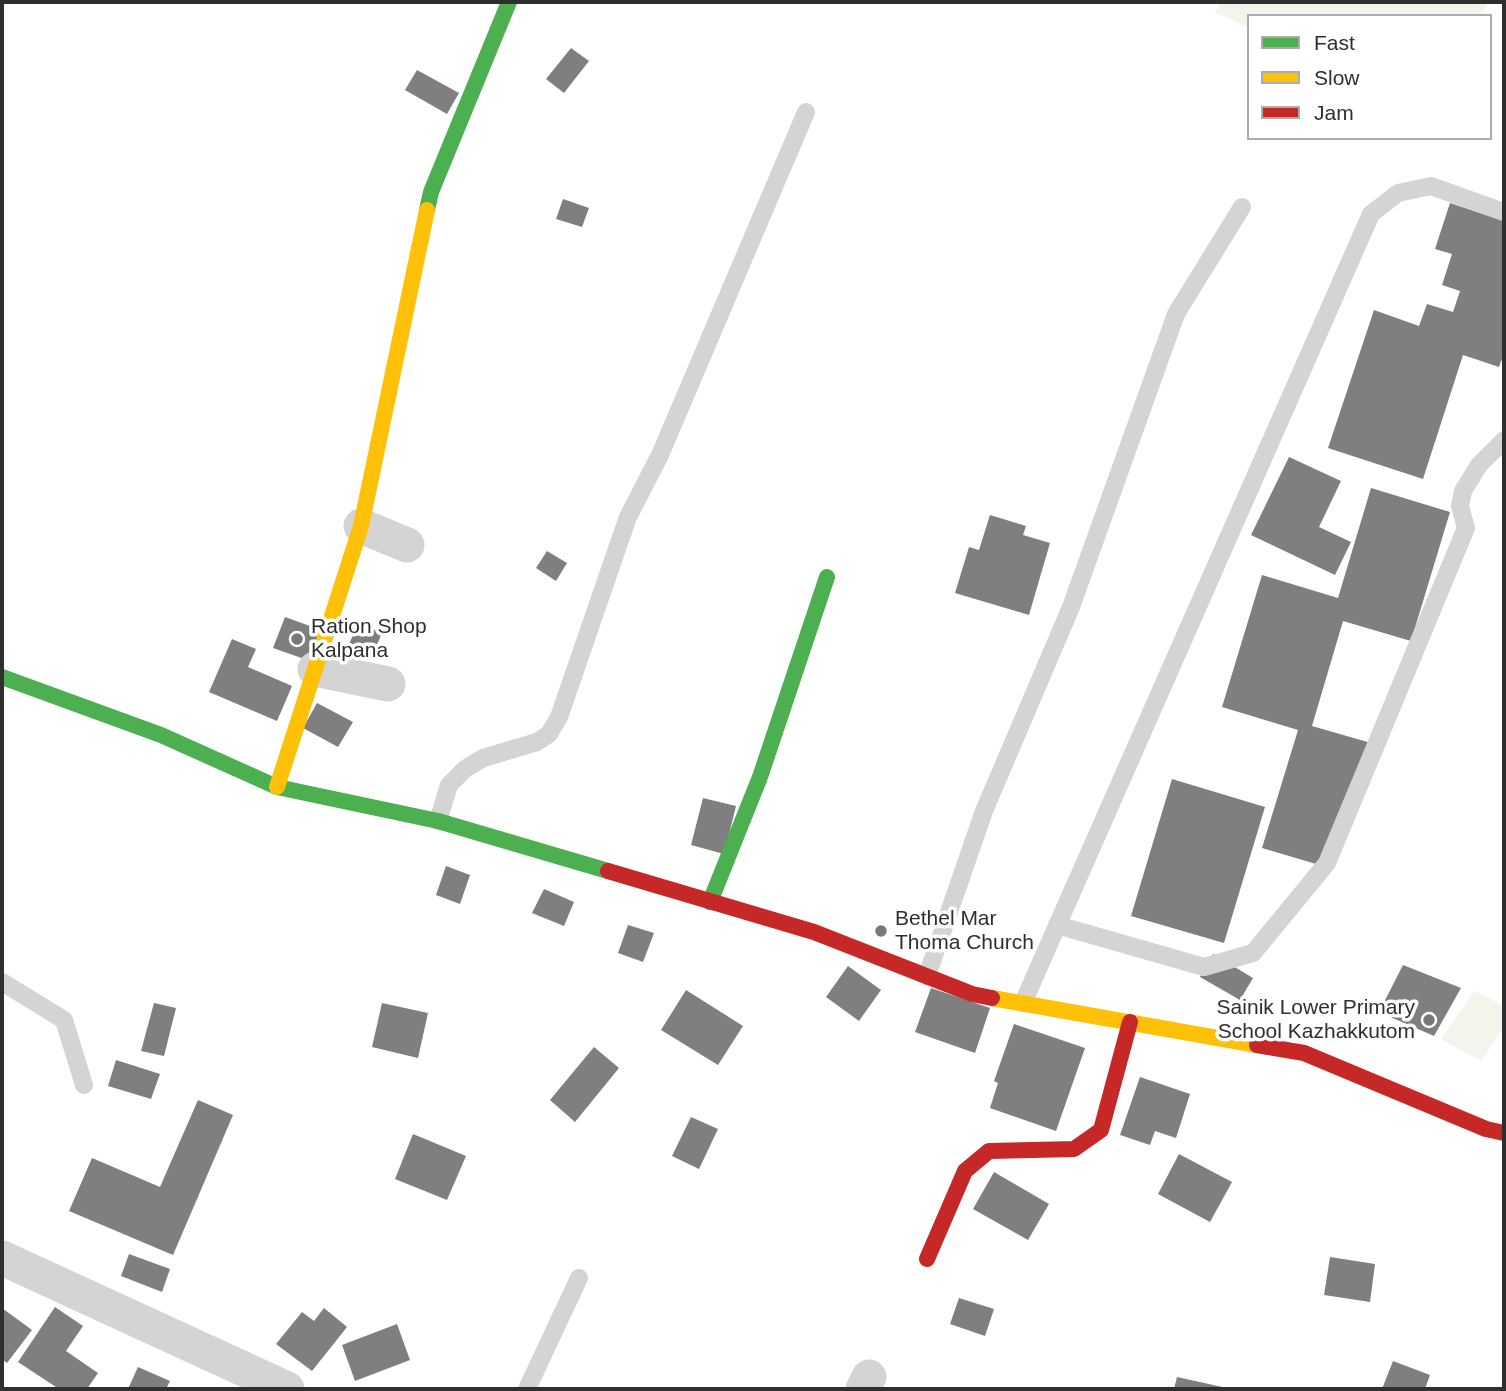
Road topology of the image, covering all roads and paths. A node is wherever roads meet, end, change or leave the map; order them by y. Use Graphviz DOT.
graph roads {
  1 [pos="509,2"];
  2 [pos="806,112"];
  3 [pos="1242,207"];
  4 [pos="1504,212"];
  5 [pos="1504,440"];
  6 [pos="360,526"];
  7 [pos="407,545"];
  8 [pos="827,577"];
  9 [pos="315,669"];
  10 [pos="2,677"];
  11 [pos="388,684"];
  12 [pos="277,787"];
  13 [pos="438,821"];
  14 [pos="710,902"];
  15 [pos="1057,925"];
  16 [pos="928,976"];
  17 [pos="2,982"];
  18 [pos="1023,1003"];
  19 [pos="1130,1022"];
  20 [pos="84,1086"];
  21 [pos="1504,1133"];
  22 [pos="2,1258"];
  23 [pos="927,1259"];
  24 [pos="579,1278"];
  25 [pos="287,1389"];
  26 [pos="527,1389"];
  1 -- 6 [label="street"];
  2 -- 13 [label="lane"];
  3 -- 16 [label="lane"];
  4 -- 15 [label="lane"];
  5 -- 15 [label="lane"];
  6 -- 7 [label="street"];
  6 -- 9 [label="street"];
  8 -- 14 [label="street"];
  9 -- 11 [label="street"];
  9 -- 12 [label="street"];
  10 -- 12 [label="street"];
  12 -- 13 [label="street"];
  13 -- 14 [label="street"];
  14 -- 16 [label="street"];
  15 -- 18 [label="lane"];
  16 -- 18 [label="street"];
  17 -- 20 [label="lane"];
  18 -- 19 [label="street"];
  19 -- 21 [label="street"];
  19 -- 23 [label="street"];
  22 -- 25 [label="street"];
  24 -- 26 [label="lane"];
}
